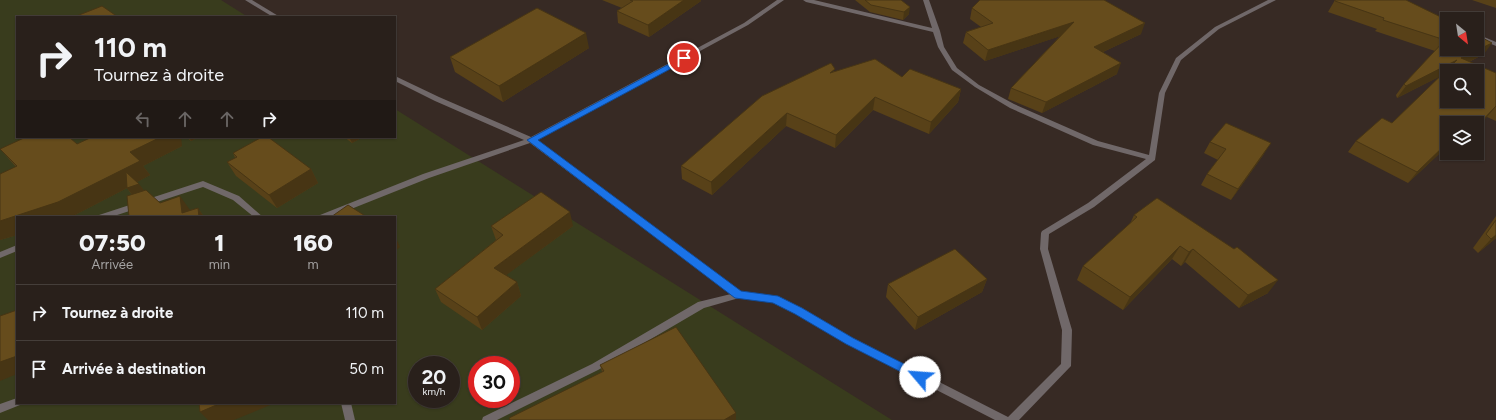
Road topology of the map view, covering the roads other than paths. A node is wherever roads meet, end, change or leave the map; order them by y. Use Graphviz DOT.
graph roads {
  1 [pos="248,0"];
  2 [pos="781,0"];
  3 [pos="806,0"];
  4 [pos="926,0"];
  5 [pos="1273,0"];
  6 [pos="275,16"];
  7 [pos="937,31"];
  8 [pos="1484,39"];
  9 [pos="1496,44"];
  10 [pos="396,78"];
  11 [pos="532,140"];
  12 [pos="1152,158"];
  13 [pos="105,216"];
  14 [pos="258,216"];
  15 [pos="326,216"];
  16 [pos="16,248"];
  17 [pos="0,255"];
  18 [pos="739,295"];
  19 [pos="16,402"];
  20 [pos="346,404"];
  21 [pos="0,408"];
  22 [pos="350,420"];
  23 [pos="487,420"];
  24 [pos="1005,420"];
  25 [pos="1012,420"];
  1 -- 6 [label="street"];
  2 -- 11 [label="street"];
  3 -- 7 [label="street"];
  4 -- 7 [label="street"];
  5 -- 12 [label="street"];
  7 -- 12 [label="street"];
  8 -- 9 [label="street"];
  10 -- 11 [label="street"];
  11 -- 15 [label="street"];
  11 -- 18 [label="street"];
  12 -- 25 [label="street"];
  13 -- 14 [label="street"];
  16 -- 17 [label="street"];
  18 -- 23 [label="street"];
  18 -- 24 [label="street"];
  19 -- 21 [label="street"];
  20 -- 22 [label="street"];
}
